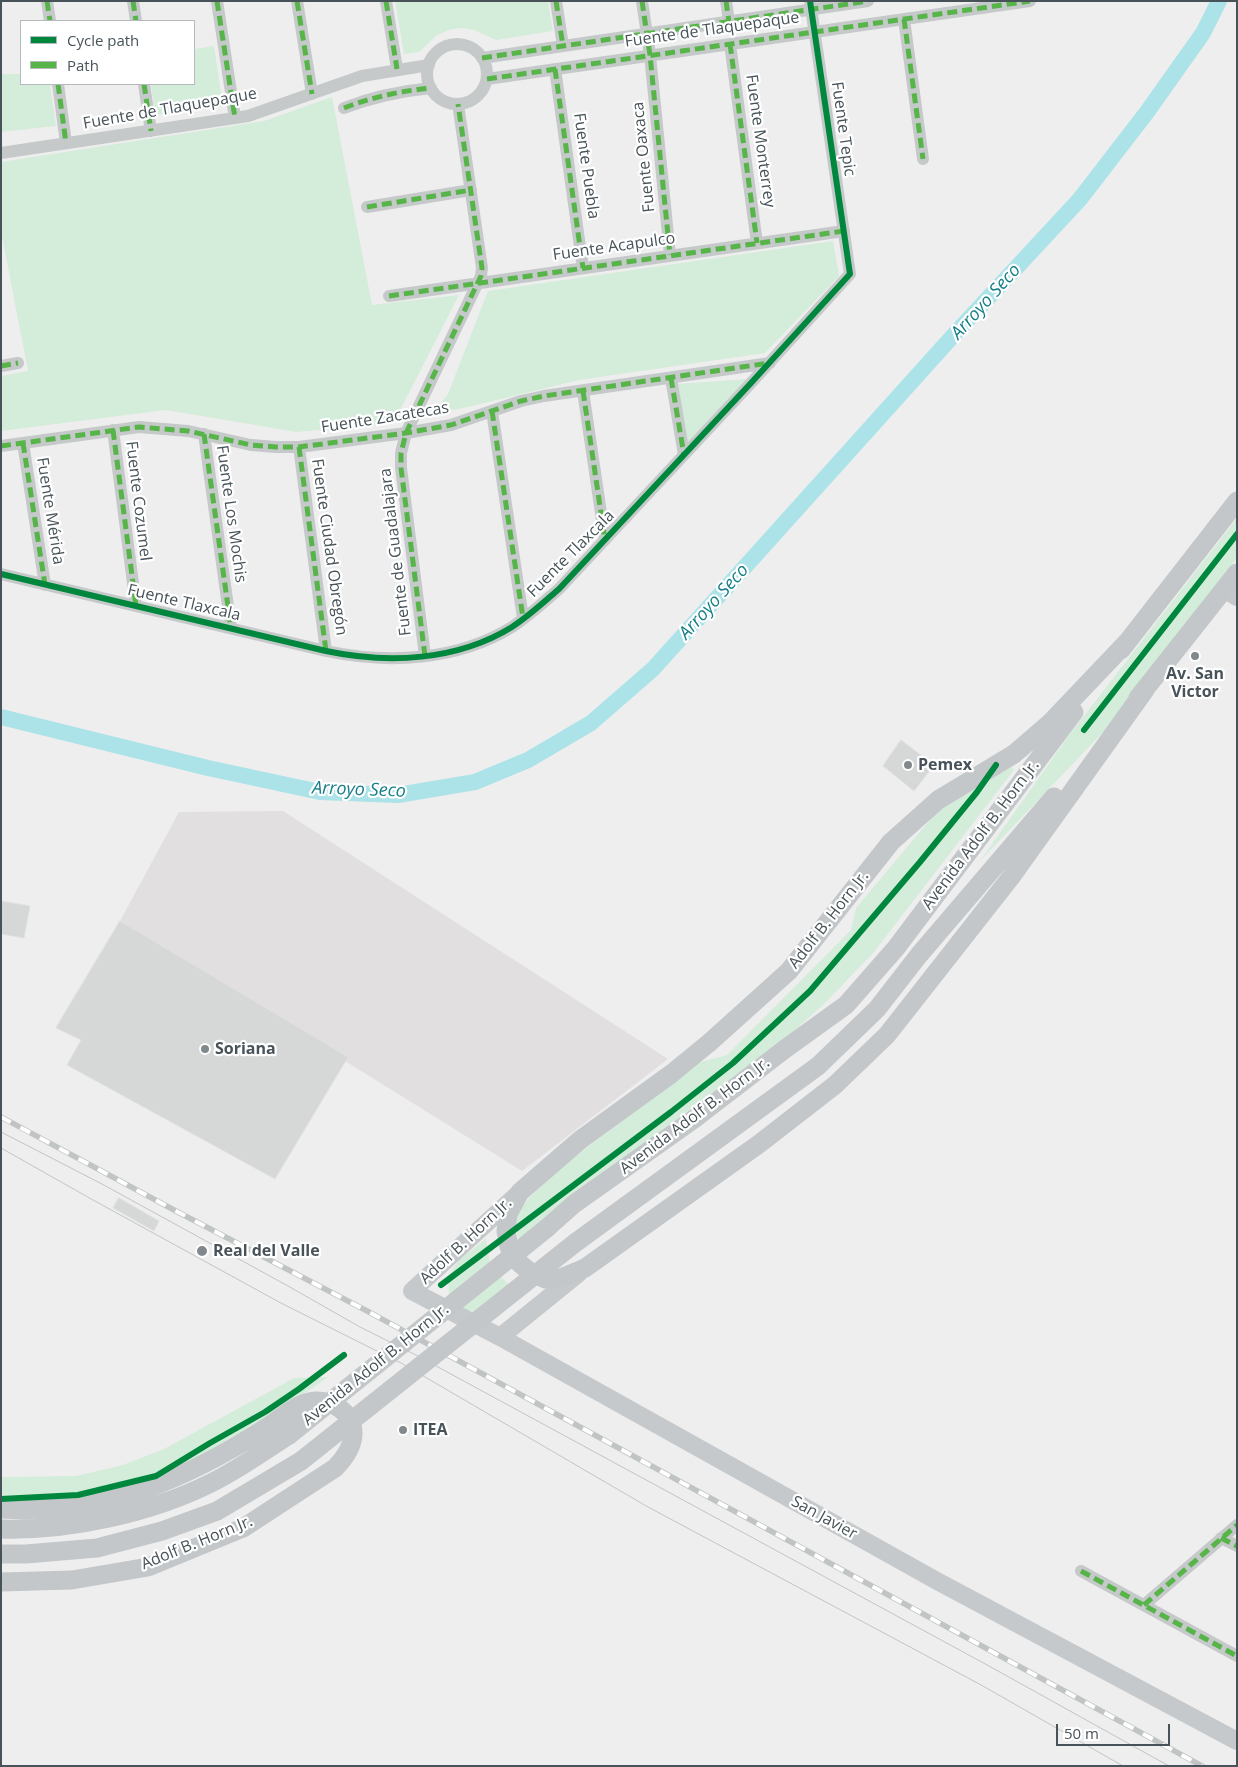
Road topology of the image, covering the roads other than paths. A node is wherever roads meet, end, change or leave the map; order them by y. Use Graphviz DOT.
graph roads {
  1 [pos="47,1"];
  2 [pos="133,1"];
  3 [pos="217,1"];
  4 [pos="297,1"];
  5 [pos="386,1"];
  6 [pos="556,1"];
  7 [pos="642,1"];
  8 [pos="726,1"];
  9 [pos="868,1"];
  10 [pos="1030,1"];
  11 [pos="987,4"];
  12 [pos="811,5"];
  13 [pos="904,19"];
  14 [pos="50,20"];
  15 [pos="136,20"];
  16 [pos="729,22"];
  17 [pos="815,32"];
  18 [pos="647,34"];
  19 [pos="730,44"];
  20 [pos="563,46"];
  21 [pos="650,56"];
  22 [pos="482,58"];
  23 [pos="429,65"];
  24 [pos="397,69"];
  25 [pos="555,69"];
  26 [pos="486,79"];
  27 [pos="58,85"];
  28 [pos="144,85"];
  29 [pos="431,88"];
  30 [pos="312,94"];
  31 [pos="458,104"];
  32 [pos="344,108"];
  33 [pos="235,118"];
  34 [pos="151,131"];
  35 [pos="66,143"];
  36 [pos="1,153"];
  37 [pos="924,159"];
  38 [pos="471,190"];
  39 [pos="367,206"];
  40 [pos="844,231"];
  41 [pos="757,243"];
  42 [pos="670,255"];
  43 [pos="584,268"];
  44 [pos="478,282"];
  45 [pos="389,296"];
  46 [pos="18,363"];
  47 [pos="770,363"];
  48 [pos="1,366"];
  49 [pos="671,378"];
  50 [pos="583,391"];
  51 [pos="492,411"];
  52 [pos="113,430"];
  53 [pos="406,433"];
  54 [pos="204,434"];
  55 [pos="24,443"];
  56 [pos="1,446"];
  57 [pos="299,447"];
  58 [pos="684,455"];
  59 [pos="1237,501"];
  60 [pos="605,540"];
  61 [pos="1237,573"];
  62 [pos="1,574"];
  63 [pos="45,584"];
  64 [pos="1231,593"];
  65 [pos="136,606"];
  66 [pos="523,618"];
  67 [pos="231,628"];
  68 [pos="1128,641"];
  69 [pos="326,650"];
  70 [pos="425,656"];
  71 [pos="1145,690"];
  72 [pos="520,1192"];
  73 [pos="585,1268"];
  74 [pos="412,1291"];
  75 [pos="500,1337"];
  76 [pos="1,1509"];
  77 [pos="1237,1525"];
  78 [pos="1,1529"];
  79 [pos="1221,1538"];
  80 [pos="1237,1546"];
  81 [pos="1,1554"];
  82 [pos="1081,1571"];
  83 [pos="1,1582"];
  84 [pos="1144,1605"];
  85 [pos="1237,1656"];
  86 [pos="1237,1741"];
  1 -- 14 [label="street"];
  2 -- 15 [label="street"];
  3 -- 33 [label="street"];
  4 -- 30 [label="street"];
  5 -- 24 [label="street"];
  6 -- 20 [label="street"];
  7 -- 18 [label="street, Fuente Oaxaca"];
  8 -- 16 [label="street"];
  9 -- 12 [label="street, Fuente de Tlaquepaque"];
  10 -- 11 [label="street, Fuente de Tlaquepaque"];
  11 -- 13 [label="street, Fuente de Tlaquepaque"];
  12 -- 16 [label="street, Fuente de Tlaquepaque"];
  12 -- 17 [label="street, Fuente Tepic"];
  13 -- 17 [label="street, Fuente de Tlaquepaque"];
  13 -- 37 [label="street"];
  16 -- 18 [label="street, Fuente de Tlaquepaque"];
  17 -- 19 [label="street, Fuente de Tlaquepaque"];
  17 -- 40 [label="street, Fuente Tepic"];
  18 -- 20 [label="street, Fuente de Tlaquepaque"];
  18 -- 21 [label="street, Fuente Oaxaca"];
  19 -- 21 [label="street, Fuente de Tlaquepaque"];
  19 -- 41 [label="street, Fuente Monterrey"];
  20 -- 22 [label="street, Fuente de Tlaquepaque"];
  21 -- 25 [label="street, Fuente de Tlaquepaque"];
  21 -- 42 [label="street, Fuente Oaxaca"];
  22 -- 23 [label="street"];
  22 -- 26 [label="street"];
  23 -- 24 [label="street, Fuente de Tlaquepaque"];
  23 -- 29 [label="street"];
  24 -- 30 [label="street, Fuente de Tlaquepaque"];
  25 -- 26 [label="street, Fuente de Tlaquepaque"];
  25 -- 43 [label="street, Fuente Puebla"];
  26 -- 31 [label="street"];
  27 -- 35 [label="street"];
  28 -- 34 [label="street"];
  29 -- 31 [label="street"];
  29 -- 32 [label="street"];
  30 -- 33 [label="street, Fuente de Tlaquepaque"];
  31 -- 38 [label="street, Fuente de Guadalajara"];
  33 -- 34 [label="street, Fuente de Tlaquepaque"];
  34 -- 35 [label="street, Fuente de Tlaquepaque"];
  35 -- 36 [label="street, Fuente de Tlaquepaque"];
  38 -- 39 [label="street"];
  38 -- 44 [label="street, Fuente de Guadalajara"];
  40 -- 41 [label="street, Fuente Acapulco"];
  40 -- 47 [label="street, Fuente Tlaxcala"];
  41 -- 42 [label="street, Fuente Acapulco"];
  42 -- 43 [label="street, Fuente Acapulco"];
  43 -- 44 [label="street, Fuente Acapulco"];
  44 -- 45 [label="street, Fuente Acapulco"];
  44 -- 53 [label="street, Fuente de Guadalajara"];
  46 -- 48 [label="street"];
  47 -- 49 [label="street, Fuente Zacatecas"];
  47 -- 58 [label="street, Fuente Tlaxcala"];
  49 -- 50 [label="street, Fuente Zacatecas"];
  49 -- 58 [label="street"];
  50 -- 51 [label="street, Fuente Zacatecas"];
  50 -- 60 [label="street"];
  51 -- 53 [label="street, Fuente Zacatecas"];
  51 -- 66 [label="street"];
  52 -- 54 [label="street, Fuente Zacatecas"];
  52 -- 55 [label="street, Fuente Zacatecas"];
  52 -- 65 [label="street, Fuente Cozumel"];
  53 -- 57 [label="street, Fuente Zacatecas"];
  53 -- 70 [label="street, Fuente de Guadalajara"];
  54 -- 57 [label="street, Fuente Zacatecas"];
  54 -- 67 [label="street, Fuente Los Mochis"];
  55 -- 56 [label="street, Fuente Zacatecas"];
  55 -- 63 [label="street, Fuente Mérida"];
  57 -- 69 [label="street, Fuente Ciudad Obregón"];
  58 -- 60 [label="street, Fuente Tlaxcala"];
  59 -- 68 [label="main road, Avenida Adolf B. Horn Jr."];
  60 -- 66 [label="street, Fuente Tlaxcala"];
  61 -- 64 [label="main road, Avenida Adolf B. Horn Jr."];
  62 -- 63 [label="street, Fuente Tlaxcala"];
  63 -- 65 [label="street, Fuente Tlaxcala"];
  64 -- 71 [label="main road, Avenida Adolf B. Horn Jr."];
  65 -- 67 [label="street, Fuente Tlaxcala"];
  66 -- 70 [label="street, Fuente Tlaxcala"];
  67 -- 69 [label="street, Fuente Tlaxcala"];
  68 -- 72 [label="main road, Adolf B. Horn Jr."];
  68 -- 78 [label="main road, Avenida Adolf B. Horn Jr., bridge"];
  69 -- 70 [label="street, Fuente Tlaxcala"];
  71 -- 73 [label="main road, Adolf B. Horn Jr."];
  71 -- 81 [label="main road, Avenida Adolf B. Horn Jr., bridge"];
  72 -- 73 [label="main road, Adolf B. Horn Jr."];
  72 -- 74 [label="street, Adolf B. Horn Jr."];
  73 -- 75 [label="street, Adolf B. Horn Jr."];
  74 -- 75 [label="street, San Javier"];
  75 -- 86 [label="street, San Javier"];
  76 -- 83 [label="main road, Adolf B. Horn Jr."];
  77 -- 79 [label="street"];
  79 -- 80 [label="street"];
  79 -- 84 [label="street"];
  82 -- 84 [label="street"];
  84 -- 85 [label="street"];
}
